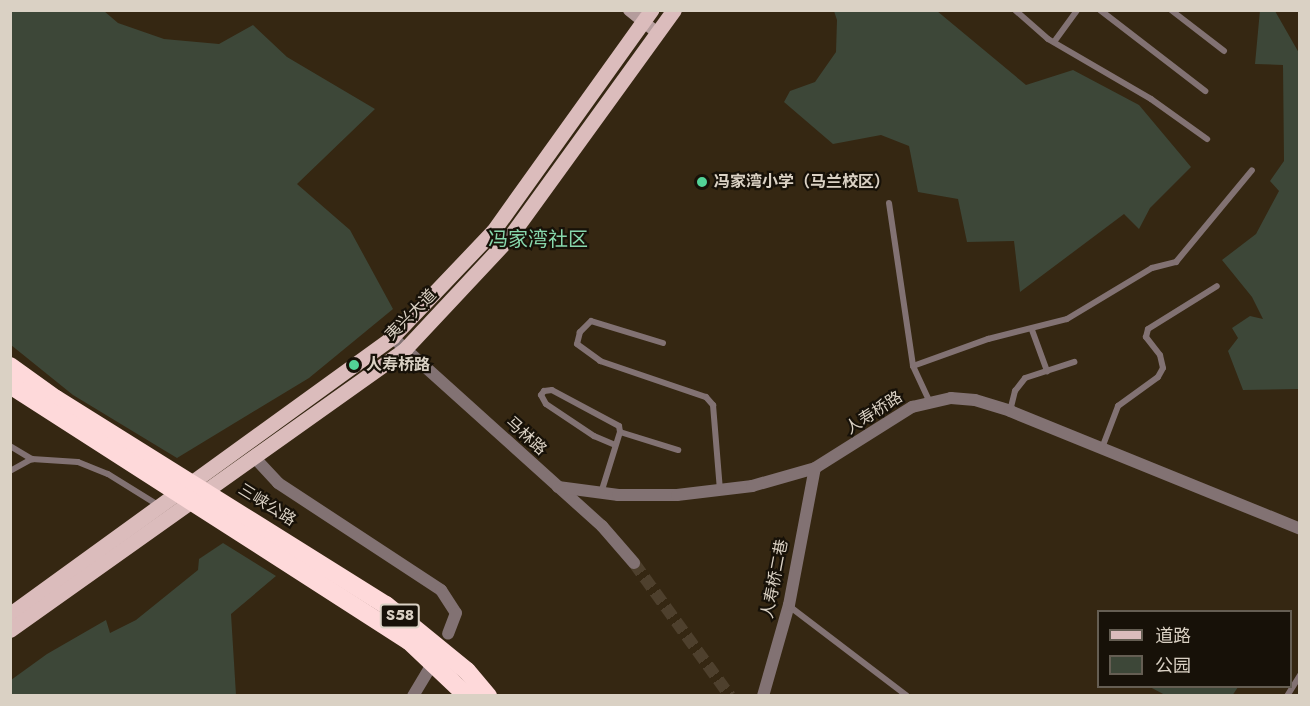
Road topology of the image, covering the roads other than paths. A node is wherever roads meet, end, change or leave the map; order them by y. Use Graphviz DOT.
graph roads {
  1 [pos="630,10"];
  2 [pos="674,10"];
  3 [pos="1015,10"];
  4 [pos="1077,10"];
  5 [pos="1100,10"];
  6 [pos="1171,10"];
  7 [pos="647,16"];
  8 [pos="657,33"];
  9 [pos="1053,42"];
  10 [pos="1224,51"];
  11 [pos="1205,91"];
  12 [pos="1207,139"];
  13 [pos="1252,170"];
  14 [pos="889,203"];
  15 [pos="1217,286"];
  16 [pos="1032,330"];
  17 [pos="392,337"];
  18 [pos="663,343"];
  19 [pos="405,349"];
  20 [pos="1074,362"];
  21 [pos="10,366"];
  22 [pos="914,366"];
  23 [pos="1047,371"];
  24 [pos="10,385"];
  25 [pos="929,400"];
  26 [pos="1010,411"];
  27 [pos="620,432"];
  28 [pos="108,440"];
  29 [pos="615,445"];
  30 [pos="10,446"];
  31 [pos="1102,448"];
  32 [pos="678,450"];
  33 [pos="254,457"];
  34 [pos="32,459"];
  35 [pos="815,468"];
  36 [pos="10,471"];
  37 [pos="558,487"];
  38 [pos="720,491"];
  39 [pos="601,493"];
  40 [pos="159,506"];
  41 [pos="1299,529"];
  42 [pos="296,556"];
  43 [pos="634,563"];
  44 [pos="789,605"];
  45 [pos="10,614"];
  46 [pos="10,630"];
  47 [pos="448,634"];
  48 [pos="429,669"];
  49 [pos="414,696"];
  50 [pos="467,696"];
  51 [pos="488,696"];
  52 [pos="763,696"];
  53 [pos="907,696"];
  1 -- 7 [label="main road"];
  2 -- 8 [label="main road, 夷兴大道"];
  3 -- 9 [label="lane"];
  4 -- 9 [label="lane"];
  5 -- 11 [label="lane"];
  6 -- 10 [label="lane"];
  7 -- 8 [label="main road"];
  7 -- 17 [label="main road, 夷兴大道"];
  8 -- 19 [label="main road, 夷兴大道"];
  9 -- 12 [label="lane"];
  13 -- 16 [label="lane"];
  14 -- 22 [label="lane"];
  15 -- 31 [label="lane"];
  16 -- 22 [label="lane"];
  16 -- 23 [label="lane"];
  17 -- 19 [label="street, 马林路"];
  17 -- 40 [label="main road, 夷兴大道"];
  18 -- 38 [label="lane"];
  19 -- 33 [label="main road, 夷兴大道"];
  19 -- 37 [label="street, 马林路"];
  20 -- 23 [label="lane"];
  21 -- 28 [label="highway, 三峡公路 / S58"];
  22 -- 25 [label="lane"];
  23 -- 26 [label="lane"];
  24 -- 28 [label="highway, 三峡公路 / S58"];
  25 -- 26 [label="street, 人寿桥路"];
  25 -- 35 [label="street, 人寿桥路"];
  26 -- 31 [label="street, 人寿桥路"];
  27 -- 29 [label="lane"];
  27 -- 29 [label="lane"];
  27 -- 32 [label="lane"];
  28 -- 42 [label="highway, 三峡公路 / S58"];
  29 -- 39 [label="lane"];
  30 -- 34 [label="lane"];
  31 -- 41 [label="street, 人寿桥路"];
  33 -- 46 [label="main road, 夷兴大道"];
  33 -- 47 [label="street"];
  34 -- 36 [label="lane"];
  34 -- 40 [label="lane"];
  35 -- 38 [label="street, 人寿桥路"];
  35 -- 44 [label="street, 人寿桥二巷"];
  37 -- 39 [label="street, 人寿桥路"];
  37 -- 43 [label="street, 马林路"];
  38 -- 39 [label="street, 人寿桥路"];
  40 -- 45 [label="main road, 夷兴大道"];
  42 -- 50 [label="highway, 三峡公路 / S58"];
  42 -- 51 [label="highway, 三峡公路 / S58"];
  44 -- 52 [label="street, 人寿桥二巷"];
  44 -- 53 [label="lane"];
  48 -- 49 [label="street"];
}
